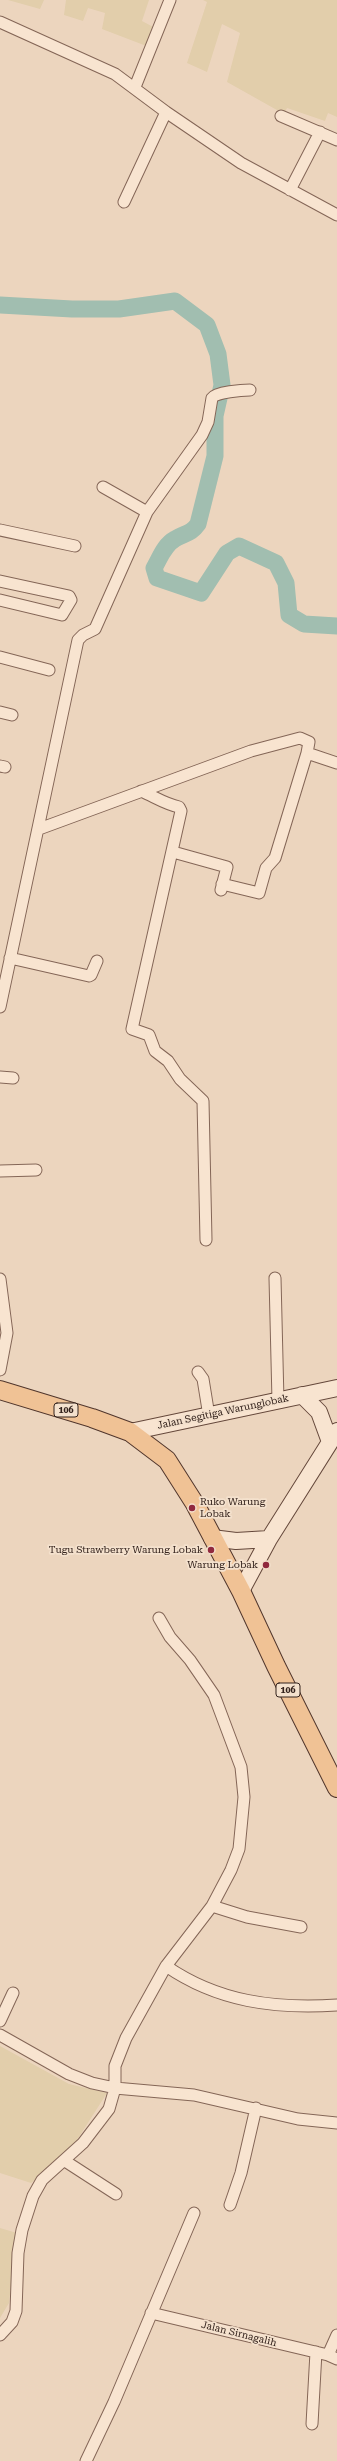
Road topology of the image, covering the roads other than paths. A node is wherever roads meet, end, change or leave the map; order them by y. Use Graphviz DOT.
graph roads {
  1 [pos="170,0"];
  2 [pos="0,22"];
  3 [pos="135,87"];
  4 [pos="166,112"];
  5 [pos="281,116"];
  6 [pos="319,135"];
  7 [pos="337,140"];
  8 [pos="290,190"];
  9 [pos="124,202"];
  10 [pos="337,215"];
  11 [pos="250,390"];
  12 [pos="103,487"];
  13 [pos="147,512"];
  14 [pos="0,530"];
  15 [pos="74,546"];
  16 [pos="0,581"];
  17 [pos="0,600"];
  18 [pos="0,657"];
  19 [pos="49,670"];
  20 [pos="0,712"];
  21 [pos="12,715"];
  22 [pos="306,753"];
  23 [pos="337,763"];
  24 [pos="141,791"];
  25 [pos="39,828"];
  26 [pos="173,852"];
  27 [pos="10,958"];
  28 [pos="97,961"];
  29 [pos="0,1007"];
  30 [pos="0,1077"];
  31 [pos="13,1078"];
  32 [pos="36,1170"];
  33 [pos="0,1171"];
  34 [pos="206,1240"];
  35 [pos="275,1278"];
  36 [pos="0,1279"];
  37 [pos="0,1370"];
  38 [pos="198,1372"];
  39 [pos="337,1388"];
  40 [pos="0,1390"];
  41 [pos="302,1395"];
  42 [pos="278,1401"];
  43 [pos="209,1416"];
  44 [pos="158,1426"];
  45 [pos="130,1432"];
  46 [pos="334,1437"];
  47 [pos="152,1448"];
  48 [pos="212,1538"];
  49 [pos="269,1539"];
  50 [pos="241,1591"];
  51 [pos="160,1618"];
  52 [pos="337,1788"];
  53 [pos="217,1908"];
  54 [pos="301,1927"];
  55 [pos="172,1970"];
  56 [pos="13,1993"];
  57 [pos="337,2005"];
  58 [pos="0,2021"];
  59 [pos="0,2035"];
  60 [pos="120,2088"];
  61 [pos="256,2108"];
  62 [pos="337,2123"];
  63 [pos="68,2163"];
  64 [pos="116,2194"];
  65 [pos="230,2205"];
  66 [pos="194,2213"];
  67 [pos="151,2313"];
  68 [pos="337,2334"];
  69 [pos="0,2335"];
  70 [pos="316,2352"];
  71 [pos="332,2357"];
  72 [pos="312,2424"];
  73 [pos="86,2461"];
  1 -- 3 [label="street"];
  2 -- 3 [label="street"];
  3 -- 4 [label="street"];
  4 -- 8 [label="street"];
  4 -- 9 [label="street"];
  5 -- 6 [label="street"];
  6 -- 7 [label="street"];
  6 -- 8 [label="street"];
  8 -- 10 [label="street"];
  11 -- 13 [label="street"];
  12 -- 13 [label="street"];
  13 -- 25 [label="street"];
  14 -- 15 [label="street"];
  16 -- 17 [label="street"];
  18 -- 19 [label="street"];
  20 -- 21 [label="street"];
  22 -- 23 [label="street"];
  22 -- 24 [label="street"];
  22 -- 26 [label="street"];
  24 -- 25 [label="street"];
  24 -- 26 [label="street"];
  25 -- 27 [label="street"];
  26 -- 34 [label="street"];
  27 -- 28 [label="street"];
  27 -- 29 [label="street"];
  30 -- 31 [label="street"];
  32 -- 33 [label="street"];
  35 -- 42 [label="street"];
  36 -- 37 [label="street"];
  38 -- 43 [label="street"];
  39 -- 41 [label="main road"];
  40 -- 45 [label="main road, 106"];
  41 -- 42 [label="main road, Jalan Segitiga Warunglobak"];
  41 -- 46 [label="main road, Jalan Segitiga Warunglobak"];
  42 -- 43 [label="main road, Jalan Segitiga Warunglobak"];
  43 -- 44 [label="main road, Jalan Segitiga Warunglobak"];
  44 -- 45 [label="main road, Jalan Segitiga Warunglobak"];
  44 -- 47 [label="main road"];
  45 -- 47 [label="main road, 106"];
  46 -- 49 [label="main road, Jalan Segitiga Warunglobak"];
  47 -- 48 [label="main road, 106"];
  48 -- 49 [label="main road"];
  48 -- 50 [label="main road, 106"];
  49 -- 50 [label="main road, Jalan Segitiga Warunglobak"];
  50 -- 52 [label="main road, 106"];
  51 -- 53 [label="street"];
  53 -- 54 [label="street"];
  53 -- 55 [label="street"];
  55 -- 57 [label="street"];
  55 -- 60 [label="street"];
  56 -- 58 [label="street"];
  59 -- 60 [label="street"];
  60 -- 61 [label="street"];
  60 -- 63 [label="street"];
  61 -- 62 [label="street"];
  61 -- 65 [label="street"];
  63 -- 64 [label="street"];
  63 -- 69 [label="street"];
  66 -- 67 [label="street"];
  67 -- 70 [label="street, Jalan Sirnagalih"];
  67 -- 73 [label="street"];
  68 -- 71 [label="street"];
  70 -- 71 [label="street, Jalan Sirnagalih"];
  70 -- 72 [label="street"];
}
